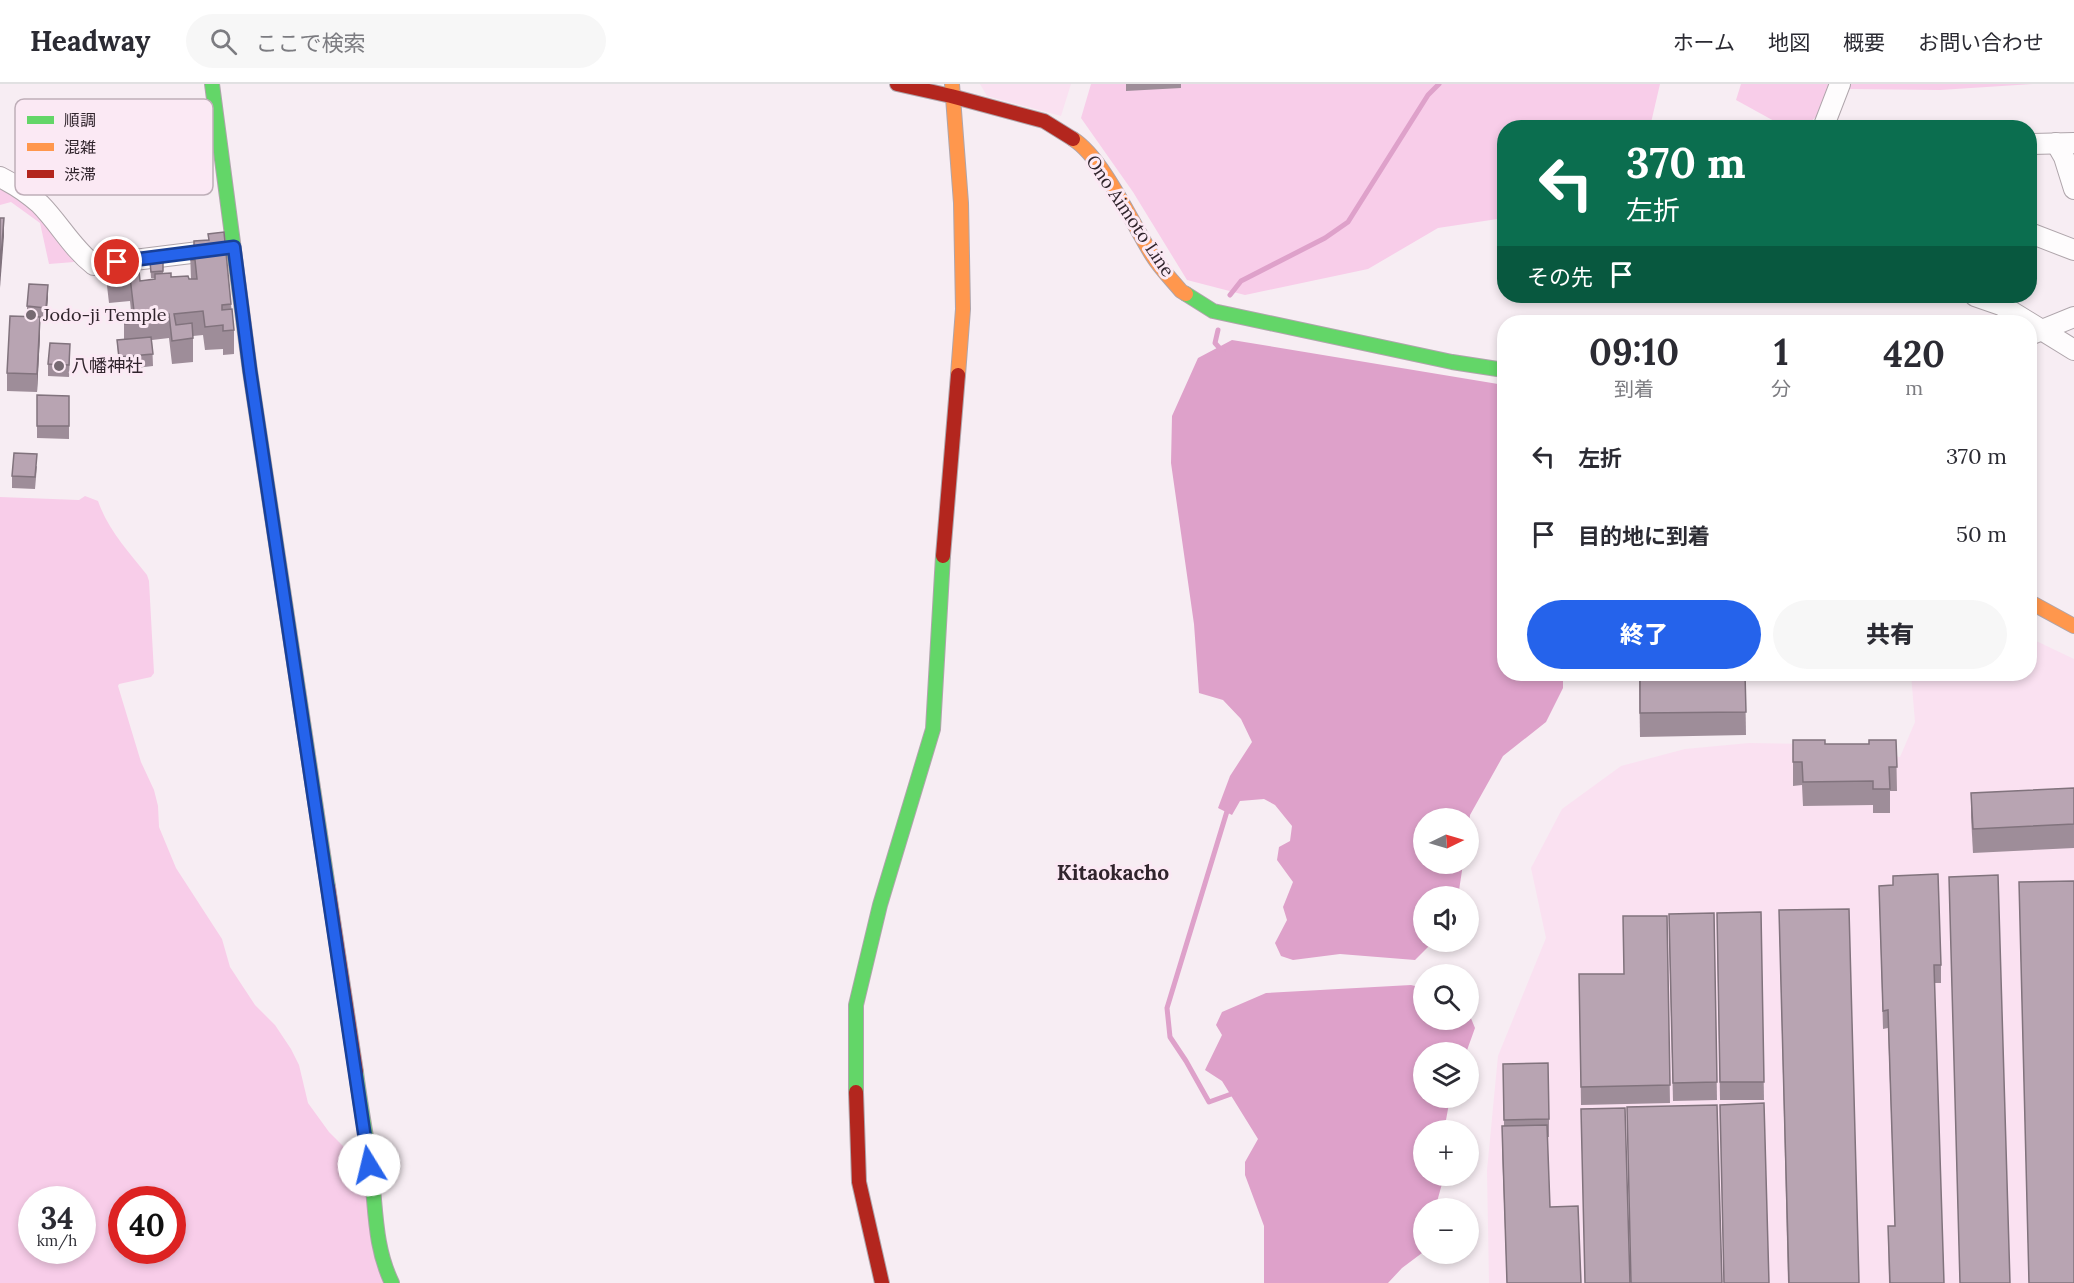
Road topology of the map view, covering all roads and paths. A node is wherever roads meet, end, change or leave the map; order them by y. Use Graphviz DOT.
graph roads {
  1 [pos="212,84"];
  2 [pos="897,84"];
  3 [pos="1840,84"];
  4 [pos="952,90"];
  5 [pos="1826,120"];
  6 [pos="2065,143"];
  7 [pos="2037,144"];
  8 [pos="0,177"];
  9 [pos="15,185"];
  10 [pos="2074,189"];
  11 [pos="28,195"];
  12 [pos="2037,236"];
  13 [pos="234,247"];
  14 [pos="2074,250"];
  15 [pos="1998,303"];
  16 [pos="2014,315"];
  17 [pos="2074,317"];
  18 [pos="2037,333"];
  19 [pos="2037,333"];
  20 [pos="2074,350"];
  21 [pos="1497,369"];
  22 [pos="2037,607"];
  23 [pos="2074,626"];
  24 [pos="392,1283"];
  25 [pos="882,1283"];
  1 -- 13 [label="street"];
  2 -- 4 [label="street, Ono Aimoto Line"];
  3 -- 5 [label="street"];
  4 -- 21 [label="street, Ono Aimoto Line"];
  4 -- 25 [label="street"];
  6 -- 7 [label="street"];
  6 -- 10 [label="street"];
  8 -- 9 [label="street"];
  11 -- 13 [label="street"];
  12 -- 14 [label="street"];
  13 -- 24 [label="street"];
  15 -- 16 [label="street"];
  17 -- 18 [label="street"];
  19 -- 20 [label="street"];
  22 -- 23 [label="street"];
}
